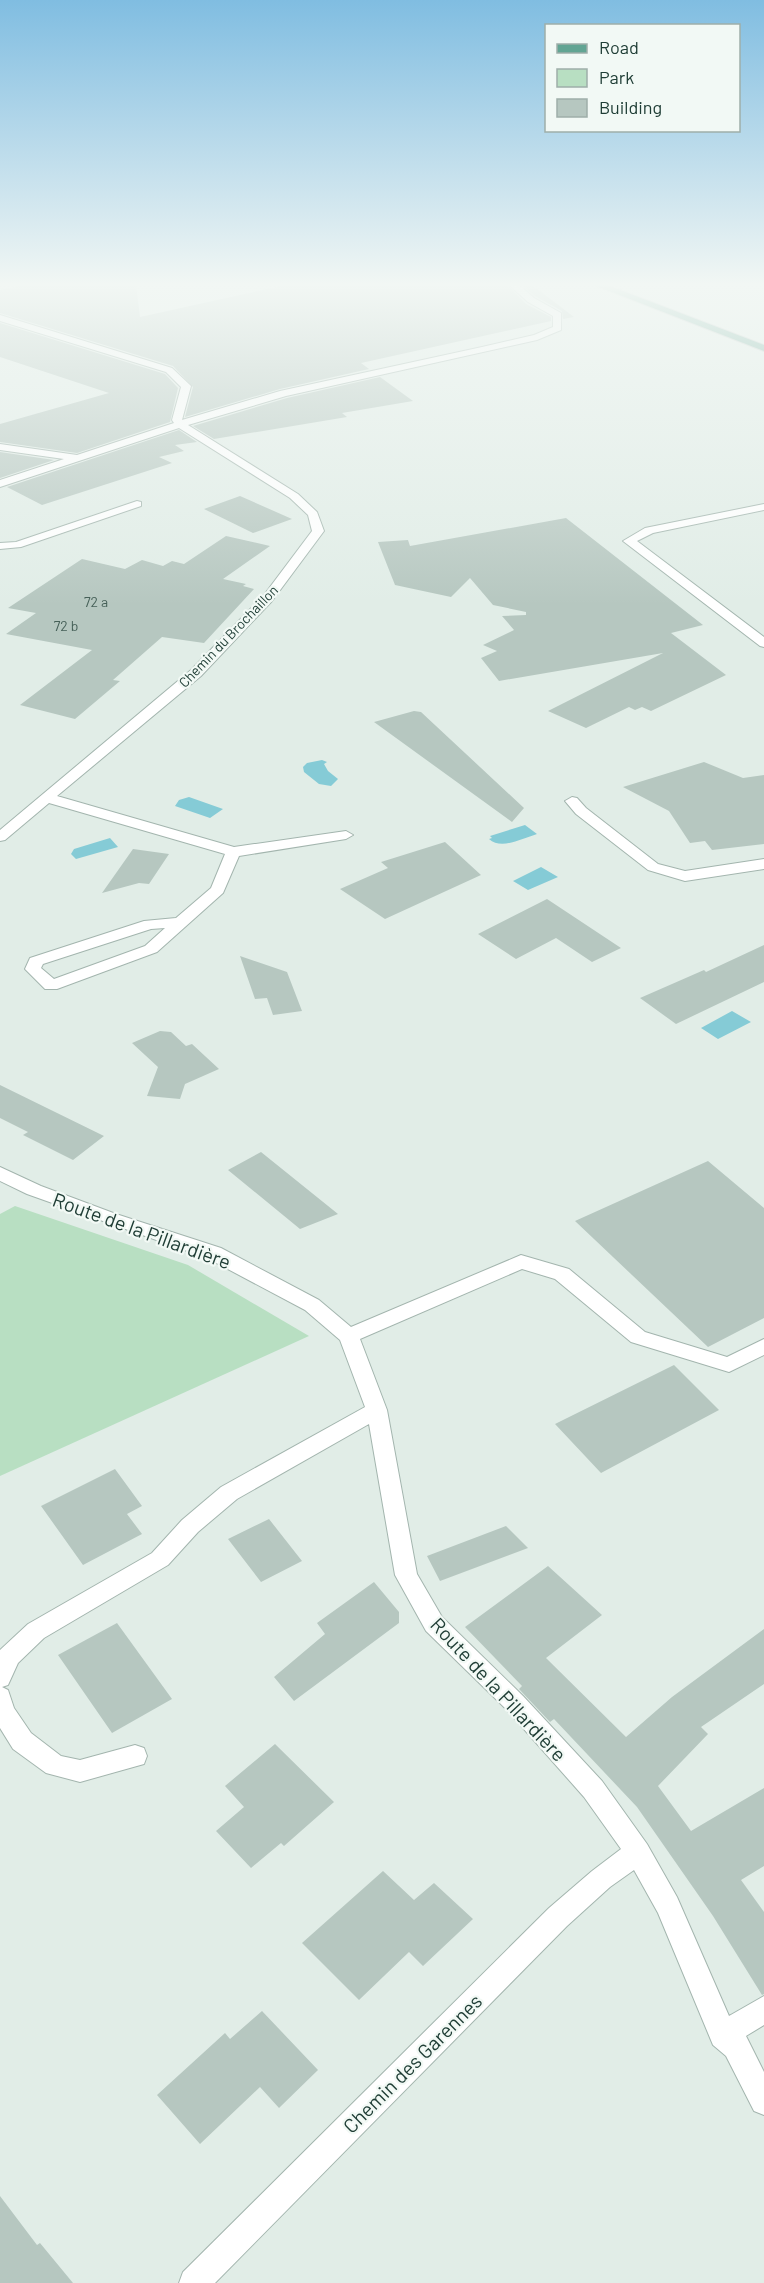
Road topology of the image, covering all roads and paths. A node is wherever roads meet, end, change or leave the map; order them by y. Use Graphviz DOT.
graph roads {
  1 [pos="185,392"];
  2 [pos="291,392"];
  3 [pos="180,424"];
  4 [pos="0,447"];
  5 [pos="78,458"];
  6 [pos="0,484"];
  7 [pos="137,504"];
  8 [pos="764,507"];
  9 [pos="0,546"];
  10 [pos="764,643"];
  11 [pos="48,798"];
  12 [pos="572,801"];
  13 [pos="346,835"];
  14 [pos="0,837"];
  15 [pos="233,852"];
  16 [pos="764,864"];
  17 [pos="180,923"];
  18 [pos="0,1173"];
  19 [pos="349,1336"];
  20 [pos="764,1346"];
  21 [pos="377,1410"];
  22 [pos="0,1678"];
  23 [pos="0,1697"];
  24 [pos="135,1756"];
  25 [pos="638,1852"];
  26 [pos="764,2009"];
  27 [pos="723,2035"];
  28 [pos="764,2101"];
  29 [pos="194,2283"];
  1 -- 3 [label="street"];
  2 -- 3 [label="street"];
  3 -- 5 [label="street"];
  3 -- 11 [label="street, Chemin du Brochaillon"];
  4 -- 5 [label="street"];
  5 -- 6 [label="street"];
  7 -- 9 [label="street"];
  8 -- 10 [label="street"];
  11 -- 14 [label="street, Chemin du Brochaillon"];
  11 -- 15 [label="street"];
  12 -- 16 [label="street"];
  13 -- 15 [label="street"];
  15 -- 17 [label="street"];
  17 -- 17 [label="street"];
  18 -- 19 [label="street, Route de la Pillardière"];
  19 -- 20 [label="street"];
  19 -- 21 [label="street, Route de la Pillardière"];
  21 -- 22 [label="street"];
  21 -- 25 [label="street, Route de la Pillardière"];
  23 -- 24 [label="street"];
  25 -- 27 [label="street, Route de la Pillardière"];
  25 -- 29 [label="street, Chemin des Garennes"];
  26 -- 27 [label="street"];
  27 -- 28 [label="street, Route de la Pillardière"];
}
